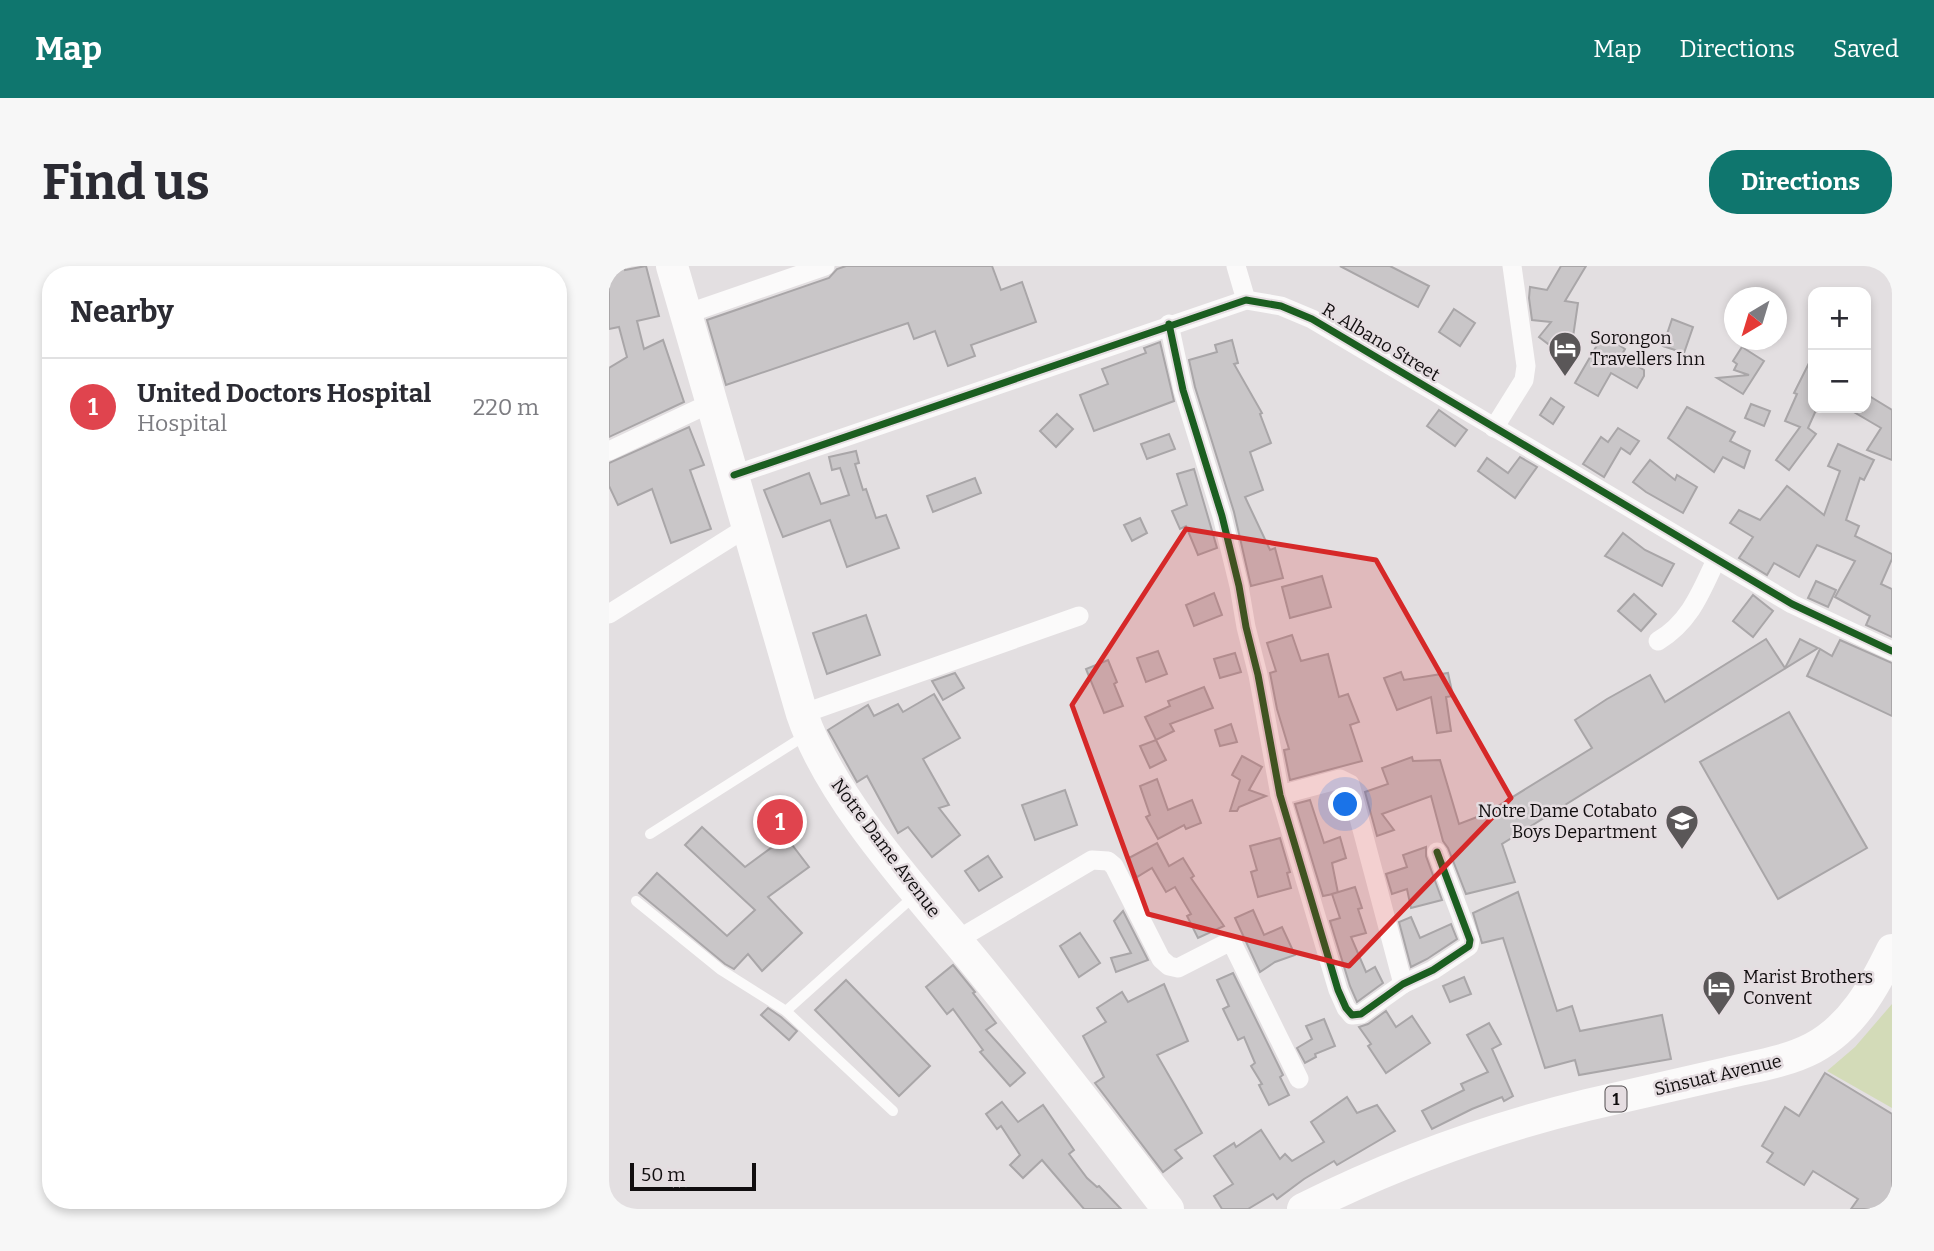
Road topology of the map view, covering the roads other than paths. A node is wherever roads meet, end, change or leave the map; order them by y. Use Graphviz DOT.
graph roads {
  1 [pos="672,266"];
  2 [pos="825,266"];
  3 [pos="1236,266"];
  4 [pos="1512,266"];
  5 [pos="1246,300"];
  6 [pos="686,314"];
  7 [pos="1170,324"];
  8 [pos="713,402"];
  9 [pos="1494,428"];
  10 [pos="609,451"];
  11 [pos="734,475"];
  12 [pos="749,526"];
  13 [pos="1716,560"];
  14 [pos="609,614"];
  15 [pos="1079,616"];
  16 [pos="1658,641"];
  17 [pos="1892,651"];
  18 [pos="805,724"];
  19 [pos="1280,795"];
  20 [pos="650,834"];
  21 [pos="1437,852"];
  22 [pos="918,893"];
  23 [pos="636,901"];
  24 [pos="957,940"];
  25 [pos="1892,950"];
  26 [pos="1403,984"];
  27 [pos="786,1011"];
  28 [pos="1299,1079"];
  29 [pos="893,1111"];
  30 [pos="1168,1209"];
  31 [pos="1303,1209"];
  1 -- 6 [label="main road, Notre Dame Avenue"];
  2 -- 6 [label="street"];
  3 -- 5 [label="street"];
  4 -- 9 [label="street"];
  5 -- 7 [label="street, R. Albano Street"];
  5 -- 9 [label="street, R. Albano Street"];
  6 -- 8 [label="main road, Notre Dame Avenue"];
  7 -- 11 [label="street, R. Albano Street"];
  7 -- 19 [label="street"];
  8 -- 10 [label="street"];
  8 -- 11 [label="main road, Notre Dame Avenue"];
  9 -- 13 [label="street, R. Albano Street"];
  11 -- 12 [label="main road, Notre Dame Avenue"];
  12 -- 14 [label="street"];
  12 -- 18 [label="main road, Notre Dame Avenue"];
  13 -- 16 [label="street"];
  13 -- 17 [label="street, R. Albano Street"];
  15 -- 18 [label="street"];
  18 -- 20 [label="lane"];
  18 -- 22 [label="main road, Notre Dame Avenue"];
  19 -- 26 [label="street"];
  19 -- 26 [label="street"];
  21 -- 26 [label="street"];
  22 -- 24 [label="main road, Notre Dame Avenue"];
  22 -- 27 [label="lane"];
  23 -- 27 [label="lane"];
  24 -- 28 [label="street"];
  24 -- 30 [label="main road, Notre Dame Avenue"];
  25 -- 31 [label="main road, Sinsuat Avenue / 1"];
  27 -- 29 [label="lane"];
}
